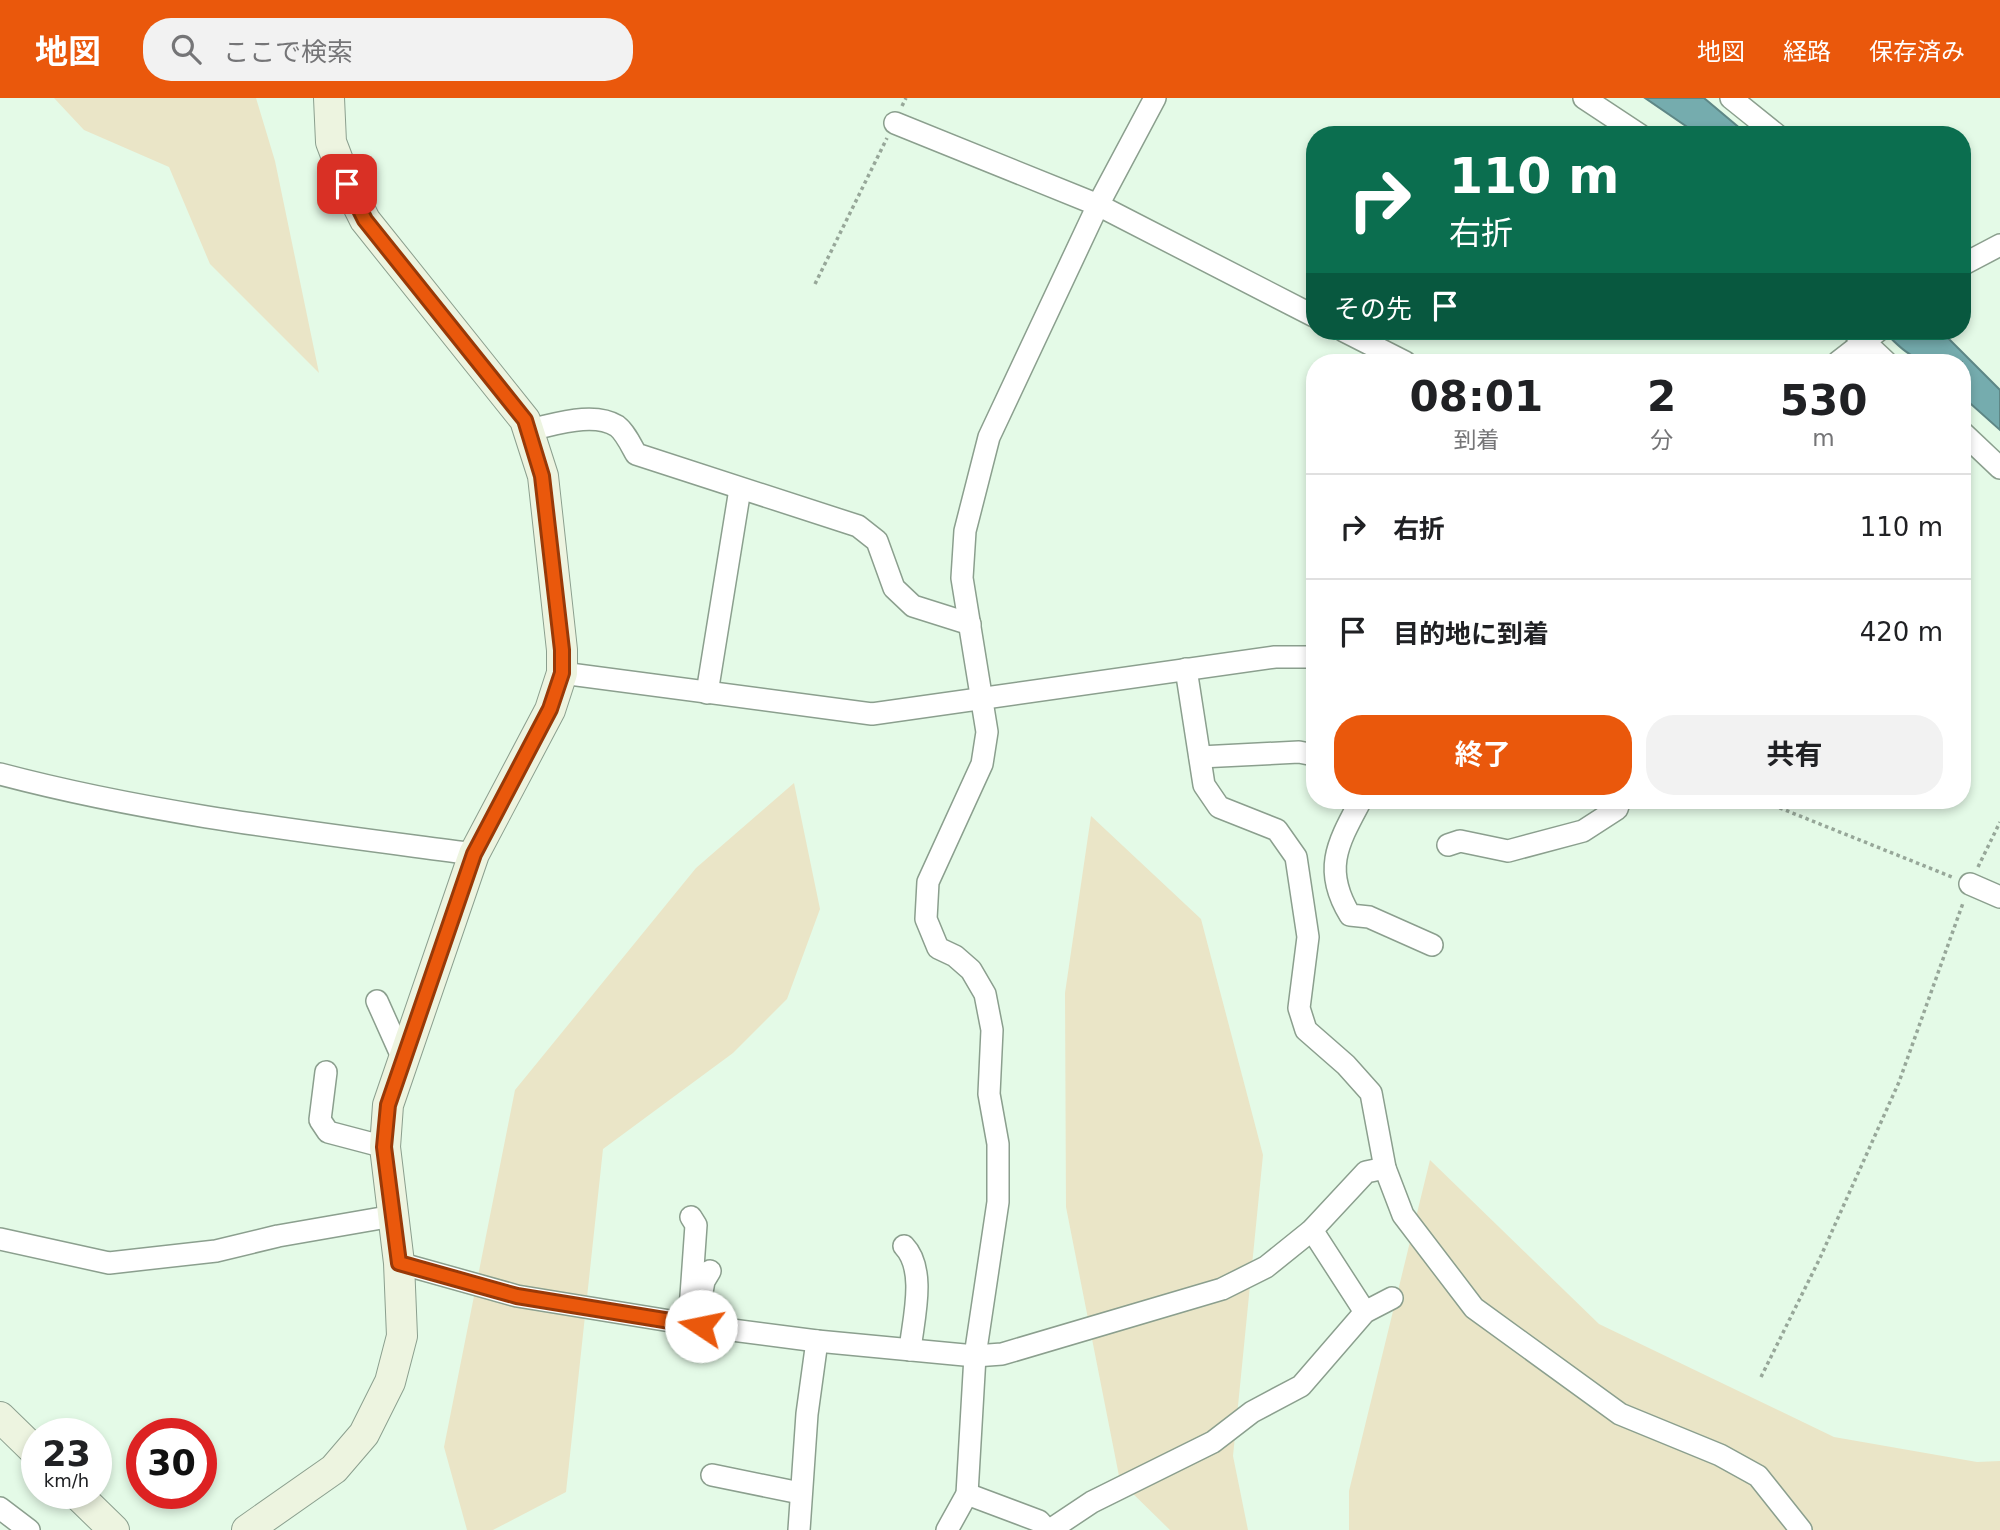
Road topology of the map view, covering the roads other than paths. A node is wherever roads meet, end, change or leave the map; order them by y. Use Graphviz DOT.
graph roads {
  1 [pos="329,98"];
  2 [pos="1155,98"];
  3 [pos="1584,98"];
  4 [pos="1731,98"];
  5 [pos="894,124"];
  6 [pos="1626,126"];
  7 [pos="1766,126"];
  8 [pos="1098,205"];
  9 [pos="2000,245"];
  10 [pos="1971,260"];
  11 [pos="1306,312"];
  12 [pos="1362,340"];
  13 [pos="1862,340"];
  14 [pos="1389,354"];
  15 [pos="1847,354"];
  16 [pos="528,429"];
  17 [pos="1971,441"];
  18 [pos="2000,468"];
  19 [pos="740,489"];
  20 [pos="970,624"];
  21 [pos="1306,657"];
  22 [pos="1186,669"];
  23 [pos="562,673"];
  24 [pos="707,693"];
  25 [pos="983,698"];
  26 [pos="1306,753"];
  27 [pos="1200,757"];
  28 [pos="0,774"];
  29 [pos="1356,809"];
  30 [pos="1617,809"];
  31 [pos="1448,845"];
  32 [pos="474,854"];
  33 [pos="1970,884"];
  34 [pos="2000,897"];
  35 [pos="1432,945"];
  36 [pos="377,1001"];
  37 [pos="403,1059"];
  38 [pos="326,1072"];
  39 [pos="384,1147"];
  40 [pos="1385,1168"];
  41 [pos="393,1216"];
  42 [pos="691,1217"];
  43 [pos="1312,1230"];
  44 [pos="0,1239"];
  45 [pos="904,1246"];
  46 [pos="399,1263"];
  47 [pos="710,1271"];
  48 [pos="1392,1298"];
  49 [pos="1365,1312"];
  50 [pos="695,1325"];
  51 [pos="817,1342"];
  52 [pos="910,1350"];
  53 [pos="975,1356"];
  54 [pos="0,1417"];
  55 [pos="21,1437"];
  56 [pos="712,1475"];
  57 [pos="800,1493"];
  58 [pos="967,1494"];
  59 [pos="0,1508"];
  60 [pos="92,1509"];
  61 [pos="30,1530"];
  62 [pos="114,1530"];
  63 [pos="247,1530"];
  64 [pos="799,1530"];
  65 [pos="947,1530"];
  66 [pos="1049,1530"];
  67 [pos="1801,1530"];
  1 -- 16 [label="street"];
  2 -- 8 [label="street"];
  3 -- 6 [label="street"];
  4 -- 7 [label="street"];
  5 -- 8 [label="street"];
  8 -- 11 [label="street"];
  8 -- 20 [label="street"];
  9 -- 10 [label="street"];
  12 -- 14 [label="street"];
  13 -- 15 [label="street"];
  16 -- 19 [label="street"];
  16 -- 23 [label="street"];
  17 -- 18 [label="street"];
  19 -- 20 [label="street"];
  19 -- 24 [label="street"];
  20 -- 25 [label="street"];
  21 -- 22 [label="street"];
  22 -- 25 [label="street"];
  22 -- 27 [label="street"];
  23 -- 24 [label="street"];
  23 -- 32 [label="street"];
  24 -- 25 [label="street"];
  25 -- 53 [label="street"];
  26 -- 27 [label="street"];
  27 -- 40 [label="street"];
  28 -- 32 [label="street"];
  29 -- 35 [label="street"];
  30 -- 31 [label="street"];
  32 -- 37 [label="street"];
  33 -- 34 [label="street"];
  36 -- 37 [label="street"];
  37 -- 39 [label="street"];
  38 -- 39 [label="street"];
  39 -- 41 [label="street"];
  40 -- 43 [label="street"];
  40 -- 67 [label="street"];
  41 -- 44 [label="street"];
  41 -- 46 [label="street"];
  42 -- 50 [label="street"];
  43 -- 49 [label="street"];
  43 -- 53 [label="street"];
  45 -- 52 [label="street"];
  46 -- 50 [label="street"];
  46 -- 63 [label="street"];
  47 -- 50 [label="street"];
  48 -- 49 [label="street"];
  49 -- 66 [label="street"];
  50 -- 51 [label="street"];
  51 -- 52 [label="street"];
  51 -- 57 [label="street"];
  52 -- 53 [label="street"];
  53 -- 58 [label="street"];
  54 -- 55 [label="street"];
  56 -- 57 [label="street"];
  57 -- 64 [label="street"];
  58 -- 65 [label="street"];
  58 -- 66 [label="street"];
  59 -- 61 [label="street"];
  60 -- 62 [label="street"];
}
